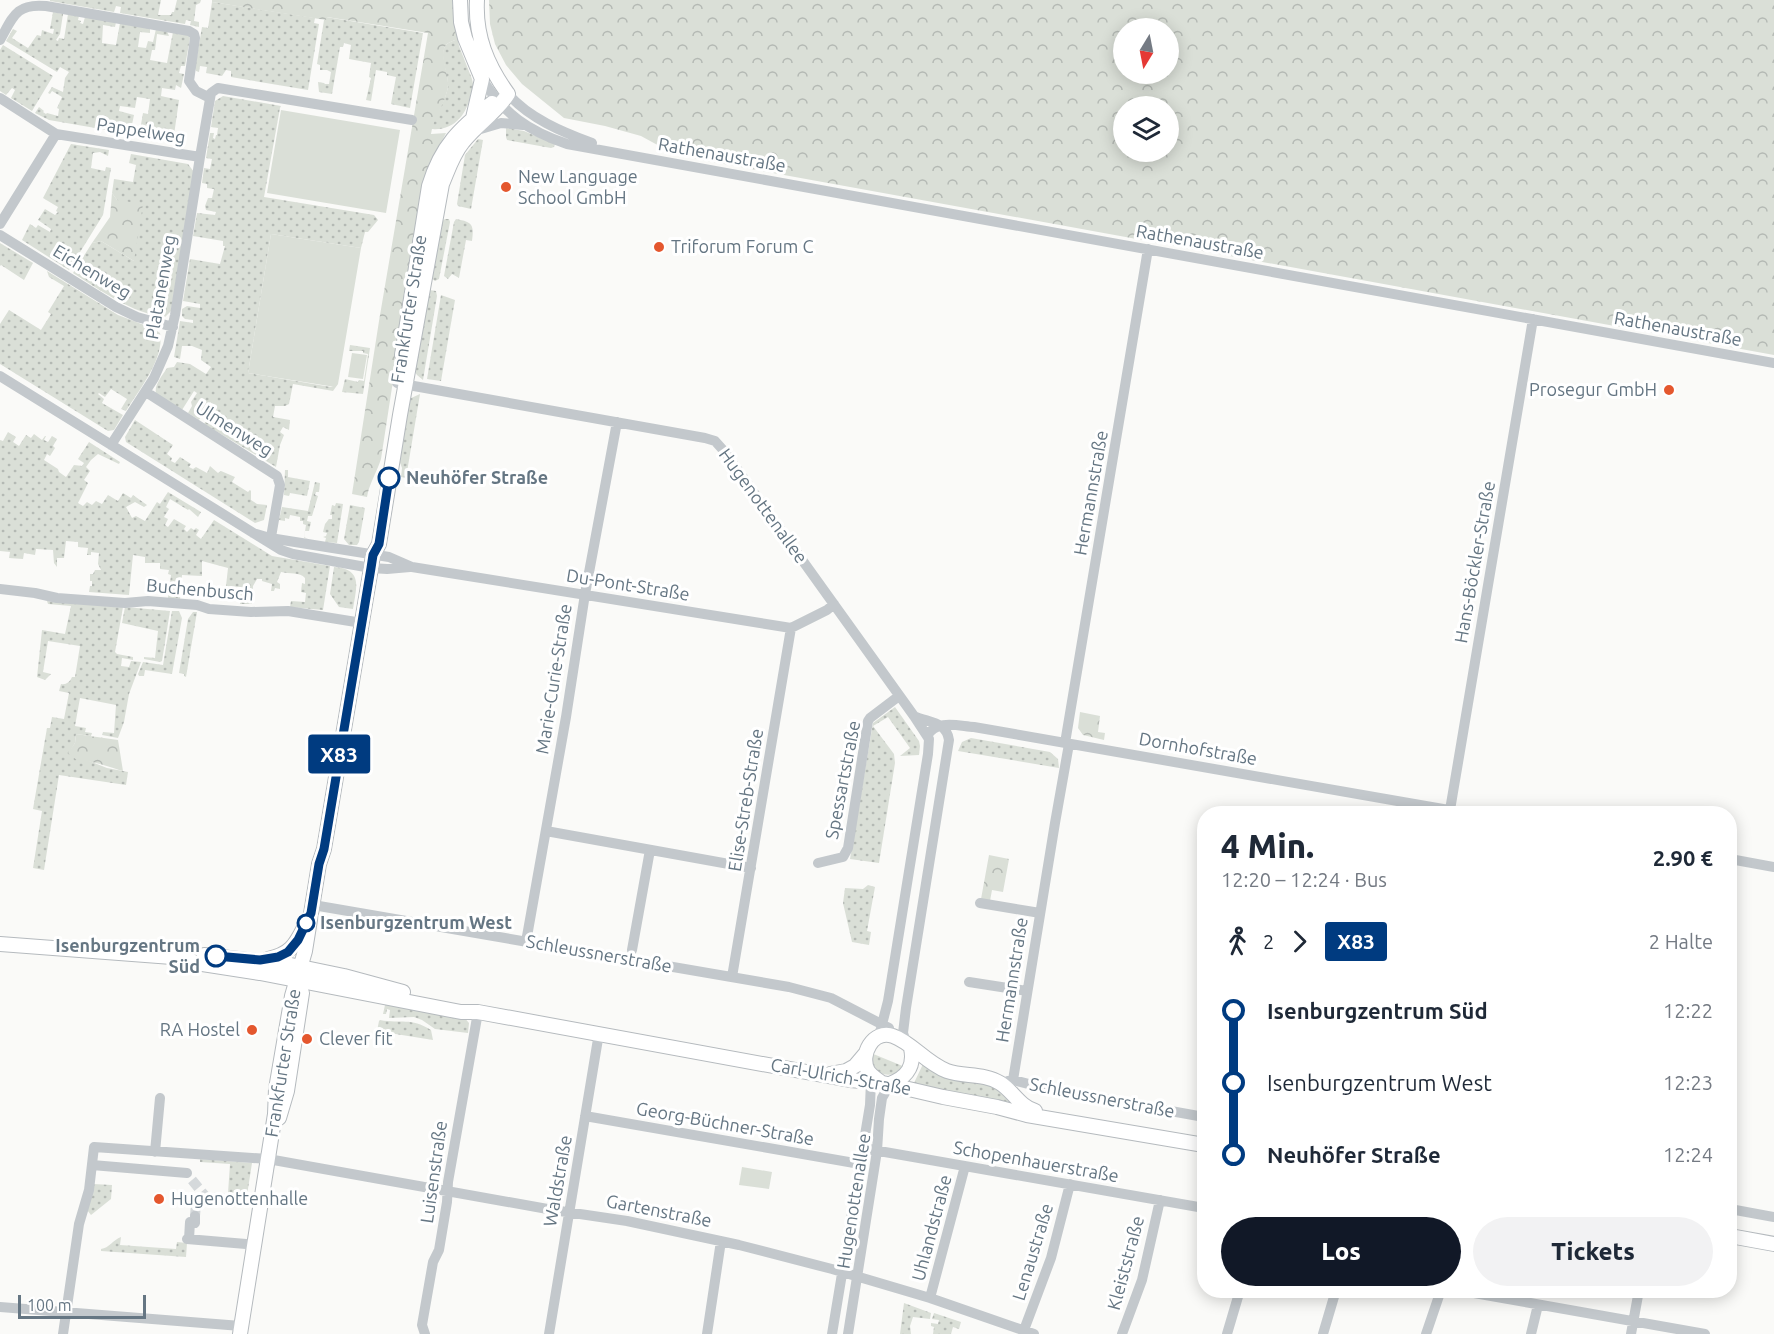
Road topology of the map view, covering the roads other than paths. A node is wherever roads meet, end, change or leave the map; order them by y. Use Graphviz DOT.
graph roads {
  1 [pos="460,0"];
  2 [pos="477,0"];
  3 [pos="0,40"];
  4 [pos="482,79"];
  5 [pos="210,98"];
  6 [pos="0,99"];
  7 [pos="502,100"];
  8 [pos="412,120"];
  9 [pos="473,125"];
  10 [pos="524,125"];
  11 [pos="56,134"];
  12 [pos="620,153"];
  13 [pos="200,157"];
  14 [pos="0,224"];
  15 [pos="0,234"];
  16 [pos="1148,249"];
  17 [pos="1533,319"];
  18 [pos="173,327"];
  19 [pos="1774,363"];
  20 [pos="0,376"];
  21 [pos="402,383"];
  22 [pos="146,392"];
  23 [pos="617,422"];
  24 [pos="111,445"];
  25 [pos="270,541"];
  26 [pos="372,561"];
  27 [pos="0,589"];
  28 [pos="585,594"];
  29 [pos="834,604"];
  30 [pos="362,623"];
  31 [pos="791,628"];
  32 [pos="899,696"];
  33 [pos="914,716"];
  34 [pos="941,725"];
  35 [pos="927,736"];
  36 [pos="1067,743"];
  37 [pos="1427,806"];
  38 [pos="1451,806"];
  39 [pos="546,831"];
  40 [pos="650,850"];
  41 [pos="1737,860"];
  42 [pos="818,863"];
  43 [pos="1774,867"];
  44 [pos="751,868"];
  45 [pos="980,903"];
  46 [pos="315,909"];
  47 [pos="1040,913"];
  48 [pos="526,942"];
  49 [pos="0,944"];
  50 [pos="632,950"];
  51 [pos="185,958"];
  52 [pos="260,960"];
  53 [pos="302,974"];
  54 [pos="732,977"];
  55 [pos="969,982"];
  56 [pos="1027,991"];
  57 [pos="478,1012"];
  58 [pos="599,1033"];
  59 [pos="892,1034"];
  60 [pos="866,1053"];
  61 [pos="825,1075"];
  62 [pos="878,1079"];
  63 [pos="1013,1080"];
  64 [pos="999,1082"];
  65 [pos="906,1088"];
  66 [pos="869,1096"];
  67 [pos="160,1098"];
  68 [pos="585,1116"];
  69 [pos="1197,1117"];
  70 [pos="1066,1120"];
  71 [pos="879,1125"];
  72 [pos="1197,1144"];
  73 [pos="862,1148"];
  74 [pos="877,1151"];
  75 [pos="155,1152"];
  76 [pos="189,1154"];
  77 [pos="270,1159"];
  78 [pos="860,1164"];
  79 [pos="92,1166"];
  80 [pos="965,1166"];
  81 [pos="1070,1184"];
  82 [pos="448,1192"];
  83 [pos="227,1199"];
  84 [pos="1160,1200"];
  85 [pos="253,1201"];
  86 [pos="1197,1207"];
  87 [pos="1737,1210"];
  88 [pos="569,1212"];
  89 [pos="195,1216"];
  90 [pos="1774,1217"];
  91 [pos="1737,1237"];
  92 [pos="721,1241"];
  93 [pos="251,1244"];
  94 [pos="1774,1244"];
  95 [pos="842,1272"];
  96 [pos="857,1276"];
  97 [pos="930,1298"];
  98 [pos="1238,1298"];
  99 [pos="1334,1298"];
  100 [pos="1438,1298"];
  101 [pos="1500,1298"];
  102 [pos="1637,1298"];
  103 [pos="1538,1305"];
  104 [pos="0,1307"];
  105 [pos="66,1311"];
  106 [pos="1633,1321"];
  107 [pos="240,1330"];
  108 [pos="1029,1332"];
  109 [pos="63,1334"];
  110 [pos="424,1334"];
  111 [pos="549,1334"];
  112 [pos="707,1334"];
  113 [pos="832,1334"];
  114 [pos="848,1334"];
  115 [pos="1122,1334"];
  116 [pos="1227,1334"];
  117 [pos="1323,1334"];
  118 [pos="1426,1334"];
  119 [pos="1531,1334"];
  120 [pos="1631,1334"];
  121 [pos="1705,1334"];
  1 -- 4 [label="main road"];
  2 -- 7 [label="main road"];
  3 -- 5 [label="street"];
  4 -- 7 [label="street, Rathenaustraße"];
  4 -- 9 [label="main road"];
  5 -- 8 [label="street"];
  5 -- 13 [label="street, Pappelweg"];
  6 -- 11 [label="street"];
  7 -- 9 [label="main road, Frankfurter Straße"];
  7 -- 10 [label="street, Rathenaustraße"];
  7 -- 12 [label="street, Rathenaustraße"];
  9 -- 10 [label="street"];
  9 -- 21 [label="main road, Frankfurter Straße"];
  10 -- 12 [label="street, Rathenaustraße"];
  11 -- 13 [label="street, Pappelweg"];
  11 -- 14 [label="street"];
  12 -- 16 [label="street, Rathenaustraße"];
  13 -- 18 [label="street, Platanenweg"];
  15 -- 18 [label="street, Eichenweg"];
  16 -- 17 [label="street, Rathenaustraße"];
  16 -- 36 [label="street, Hermannstraße"];
  17 -- 19 [label="street, Rathenaustraße"];
  17 -- 38 [label="street, Hans-Böckler-Straße"];
  18 -- 22 [label="street, Platanenweg"];
  20 -- 24 [label="street"];
  21 -- 23 [label="street, Hugenottenallee"];
  21 -- 26 [label="main road, Frankfurter Straße"];
  22 -- 24 [label="street, Platanenweg"];
  22 -- 25 [label="street, Ulmenweg"];
  23 -- 28 [label="street, Marie-Curie-Straße"];
  23 -- 29 [label="street, Hugenottenallee"];
  24 -- 25 [label="street"];
  25 -- 26 [label="street"];
  26 -- 28 [label="street, Du-Pont-Straße"];
  26 -- 30 [label="main road, Frankfurter Straße"];
  27 -- 30 [label="street, Buchenbusch"];
  28 -- 31 [label="street, Du-Pont-Straße"];
  28 -- 39 [label="street, Marie-Curie-Straße"];
  29 -- 31 [label="street"];
  29 -- 32 [label="street, Hugenottenallee"];
  30 -- 46 [label="main road, Frankfurter Straße"];
  31 -- 44 [label="street, Elise-Streb-Straße"];
  32 -- 33 [label="street, Hugenottenallee"];
  32 -- 42 [label="street, Spessartstraße"];
  33 -- 34 [label="street"];
  33 -- 35 [label="street, Hugenottenallee"];
  34 -- 35 [label="street"];
  34 -- 36 [label="street, Dornhofstraße"];
  34 -- 59 [label="street, Hugenottenallee"];
  35 -- 59 [label="street, Hugenottenallee"];
  36 -- 37 [label="street, Dornhofstraße"];
  36 -- 47 [label="street, Hermannstraße"];
  39 -- 40 [label="street"];
  39 -- 48 [label="street, Marie-Curie-Straße"];
  40 -- 44 [label="street"];
  40 -- 50 [label="street"];
  41 -- 43 [label="street"];
  44 -- 54 [label="street, Elise-Streb-Straße"];
  45 -- 47 [label="street"];
  46 -- 48 [label="street, Schleussnerstraße"];
  46 -- 52 [label="main road"];
  46 -- 53 [label="main road, Frankfurter Straße"];
  47 -- 56 [label="street, Hermannstraße"];
  48 -- 54 [label="street, Schleussnerstraße"];
  49 -- 51 [label="main road"];
  51 -- 52 [label="main road"];
  51 -- 53 [label="main road"];
  52 -- 53 [label="main road"];
  53 -- 57 [label="main road, Carl-Ulrich-Straße"];
  53 -- 77 [label="main road, Frankfurter Straße"];
  54 -- 59 [label="street, Schleussnerstraße"];
  55 -- 56 [label="street"];
  56 -- 63 [label="street, Hermannstraße"];
  57 -- 58 [label="main road, Carl-Ulrich-Straße"];
  57 -- 82 [label="street, Luisenstraße"];
  58 -- 61 [label="main road, Carl-Ulrich-Straße"];
  58 -- 68 [label="street, Waldstraße"];
  59 -- 60 [label="main road, Hugenottenallee"];
  59 -- 62 [label="main road, Hugenottenallee"];
  59 -- 64 [label="main road, Schleussnerstraße"];
  60 -- 61 [label="main road"];
  60 -- 62 [label="main road, Hugenottenallee"];
  61 -- 62 [label="main road, Carl-Ulrich-Straße"];
  61 -- 66 [label="street"];
  62 -- 65 [label="main road, Carl-Ulrich-Straße"];
  62 -- 66 [label="street, Hugenottenallee"];
  62 -- 71 [label="street, Hugenottenallee"];
  63 -- 64 [label="street, Schleussnerstraße"];
  63 -- 69 [label="street, Schleussnerstraße"];
  64 -- 70 [label="main road, Schleussnerstraße"];
  65 -- 70 [label="main road, Carl-Ulrich-Straße"];
  65 -- 71 [label="street, Hugenottenallee"];
  66 -- 73 [label="street, Hugenottenallee"];
  67 -- 75 [label="street"];
  68 -- 78 [label="street, Georg-Büchner-Straße"];
  68 -- 88 [label="street, Waldstraße"];
  70 -- 72 [label="main road, Carl-Ulrich-Straße"];
  71 -- 74 [label="street, Hugenottenallee"];
  73 -- 74 [label="street, Schopenhauerstraße"];
  73 -- 78 [label="street, Hugenottenallee"];
  74 -- 80 [label="street, Schopenhauerstraße"];
  74 -- 96 [label="street, Hugenottenallee"];
  75 -- 76 [label="street, Gartenstraße"];
  75 -- 79 [label="street, Gartenstraße"];
  76 -- 77 [label="street, Gartenstraße"];
  76 -- 79 [label="street"];
  77 -- 82 [label="street, Gartenstraße"];
  77 -- 93 [label="main road, Frankfurter Straße"];
  78 -- 95 [label="street, Hugenottenallee"];
  79 -- 105 [label="street"];
  80 -- 81 [label="street, Schopenhauerstraße"];
  80 -- 97 [label="street, Uhlandstraße"];
  81 -- 84 [label="street, Schopenhauerstraße"];
  81 -- 108 [label="street, Lenaustraße"];
  82 -- 88 [label="street, Gartenstraße"];
  82 -- 110 [label="street, Luisenstraße"];
  83 -- 85 [label="street"];
  84 -- 86 [label="street, Schopenhauerstraße"];
  84 -- 115 [label="street, Kleiststraße"];
  87 -- 90 [label="street"];
  88 -- 92 [label="street, Gartenstraße"];
  88 -- 111 [label="street, Waldstraße"];
  89 -- 93 [label="street"];
  91 -- 94 [label="main road"];
  92 -- 95 [label="street, Gartenstraße"];
  92 -- 112 [label="street"];
  93 -- 107 [label="main road, Frankfurter Straße"];
  95 -- 96 [label="street, Gartenstraße"];
  95 -- 113 [label="street, Hugenottenallee"];
  96 -- 97 [label="street, Gartenstraße"];
  96 -- 114 [label="street, Hugenottenallee"];
  97 -- 108 [label="street, Gartenstraße"];
  98 -- 116 [label="street"];
  99 -- 117 [label="street"];
  100 -- 118 [label="street"];
  101 -- 103 [label="street"];
  102 -- 106 [label="street"];
  103 -- 106 [label="street"];
  103 -- 119 [label="street"];
  104 -- 105 [label="street"];
  105 -- 107 [label="street"];
  105 -- 109 [label="street"];
  106 -- 120 [label="street"];
  106 -- 121 [label="street"];
}
